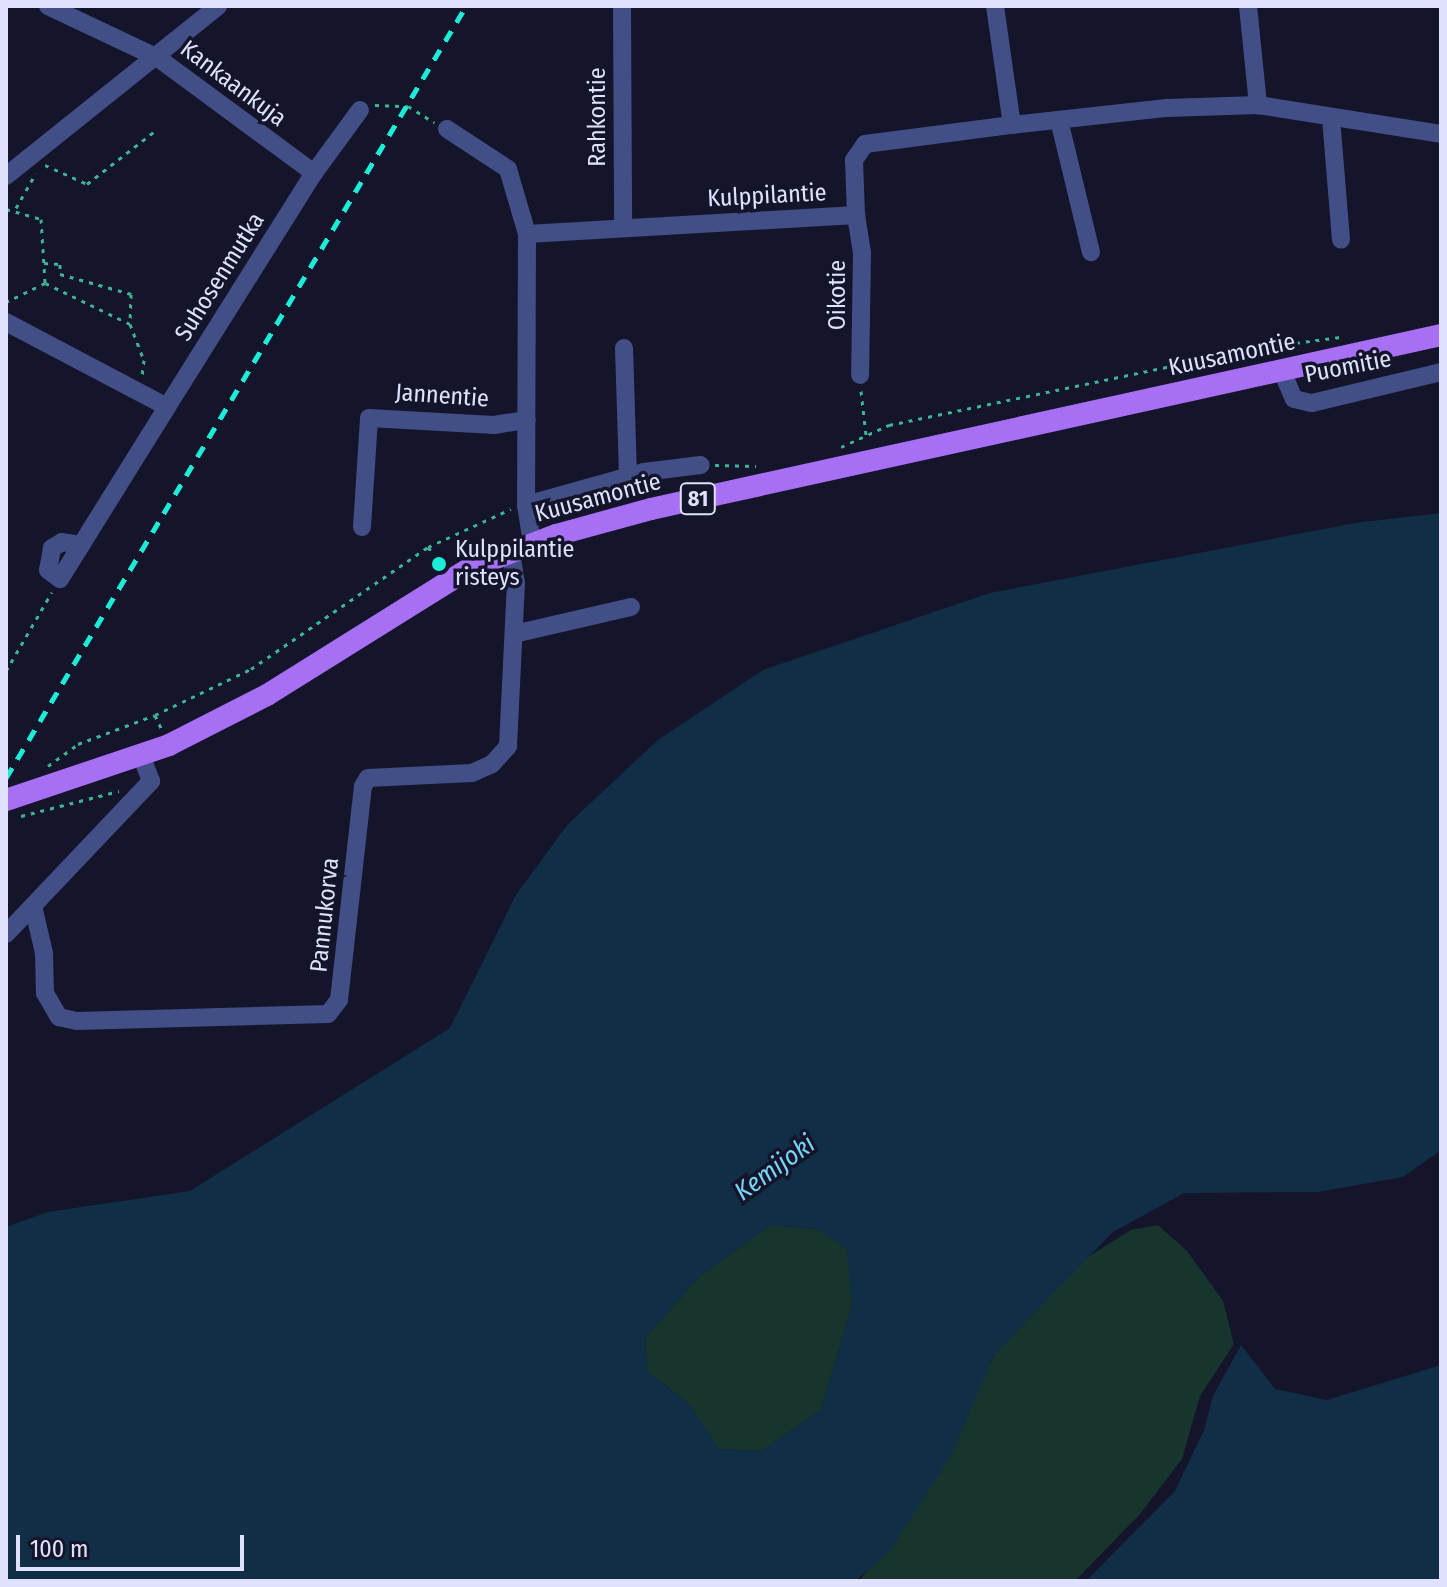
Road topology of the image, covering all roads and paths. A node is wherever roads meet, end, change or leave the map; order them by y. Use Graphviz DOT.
graph roads {
  1 [pos="48,6"];
  2 [pos="218,6"];
  3 [pos="622,6"];
  4 [pos="995,6"];
  5 [pos="1248,6"];
  6 [pos="158,58"];
  7 [pos="1258,105"];
  8 [pos="360,110"];
  9 [pos="1331,118"];
  10 [pos="1059,120"];
  11 [pos="1012,125"];
  12 [pos="447,129"];
  13 [pos="156,130"];
  14 [pos="1441,134"];
  15 [pos="314,173"];
  16 [pos="6,176"];
  17 [pos="16,208"];
  18 [pos="6,209"];
  19 [pos="856,215"];
  20 [pos="623,228"];
  21 [pos="527,234"];
  22 [pos="1341,240"];
  23 [pos="1091,252"];
  24 [pos="44,263"];
  25 [pos="45,283"];
  26 [pos="6,302"];
  27 [pos="6,322"];
  28 [pos="130,324"];
  29 [pos="1441,335"];
  30 [pos="1354,337"];
  31 [pos="624,348"];
  32 [pos="1256,348"];
  33 [pos="1258,362"];
  34 [pos="1282,371"];
  35 [pos="1441,372"];
  36 [pos="860,375"];
  37 [pos="136,390"];
  38 [pos="167,407"];
  39 [pos="970,409"];
  40 [pos="972,417"];
  41 [pos="527,420"];
  42 [pos="867,437"];
  43 [pos="833,450"];
  44 [pos="769,464"];
  45 [pos="701,465"];
  46 [pos="628,477"];
  47 [pos="526,505"];
  48 [pos="362,527"];
  49 [pos="428,547"];
  50 [pos="522,547"];
  51 [pos="439,564"];
  52 [pos="60,579"];
  53 [pos="631,607"];
  54 [pos="514,634"];
  55 [pos="6,671"];
  56 [pos="155,715"];
  57 [pos="164,734"];
  58 [pos="142,757"];
  59 [pos="39,773"];
  60 [pos="151,781"];
  61 [pos="13,808"];
  62 [pos="33,906"];
  63 [pos="6,934"];
  1 -- 6 [label="street, Kankaankuja"];
  2 -- 6 [label="street"];
  3 -- 20 [label="street, Rahkontie"];
  4 -- 11 [label="street"];
  5 -- 7 [label="street"];
  6 -- 15 [label="street, Kankaankuja"];
  6 -- 16 [label="street"];
  7 -- 9 [label="street, Kulppilantie"];
  7 -- 10 [label="street, Kulppilantie"];
  8 -- 12 [label="path"];
  8 -- 15 [label="street"];
  9 -- 14 [label="street, Kulppilantie"];
  9 -- 22 [label="street"];
  10 -- 11 [label="street, Kulppilantie"];
  10 -- 23 [label="street"];
  11 -- 19 [label="street, Kulppilantie"];
  12 -- 21 [label="street"];
  13 -- 17 [label="path"];
  15 -- 38 [label="street, Suhosenmutka"];
  17 -- 18 [label="path"];
  17 -- 24 [label="path"];
  19 -- 20 [label="street, Kulppilantie"];
  19 -- 36 [label="street, Oikotie"];
  20 -- 21 [label="street, Kulppilantie"];
  21 -- 41 [label="street"];
  24 -- 25 [label="path"];
  24 -- 28 [label="path"];
  25 -- 26 [label="path"];
  25 -- 28 [label="path"];
  27 -- 37 [label="street"];
  28 -- 37 [label="path"];
  29 -- 34 [label="main road, Kuusamontie / 81"];
  30 -- 32 [label="path"];
  31 -- 46 [label="street"];
  32 -- 33 [label="path"];
  32 -- 39 [label="path"];
  34 -- 35 [label="street, Puomitie"];
  34 -- 50 [label="main road, Kuusamontie / 81"];
  36 -- 42 [label="path"];
  37 -- 38 [label="street"];
  38 -- 52 [label="street, Suhosenmutka"];
  39 -- 40 [label="path"];
  39 -- 42 [label="path"];
  41 -- 47 [label="street"];
  41 -- 48 [label="street, Jannentie"];
  42 -- 43 [label="path"];
  44 -- 45 [label="path"];
  45 -- 46 [label="street"];
  46 -- 47 [label="street"];
  47 -- 49 [label="path"];
  47 -- 50 [label="street"];
  49 -- 51 [label="path"];
  49 -- 56 [label="path"];
  50 -- 54 [label="street, Pannukorva"];
  50 -- 58 [label="main road, Kuusamontie / 81"];
  52 -- 55 [label="path"];
  53 -- 54 [label="street"];
  54 -- 62 [label="street, Pannukorva"];
  56 -- 57 [label="path"];
  56 -- 59 [label="path"];
  58 -- 60 [label="street"];
  58 -- 61 [label="main road, Kuusamontie / 81"];
  60 -- 61 [label="path"];
  60 -- 62 [label="street"];
  62 -- 63 [label="street"];
}
